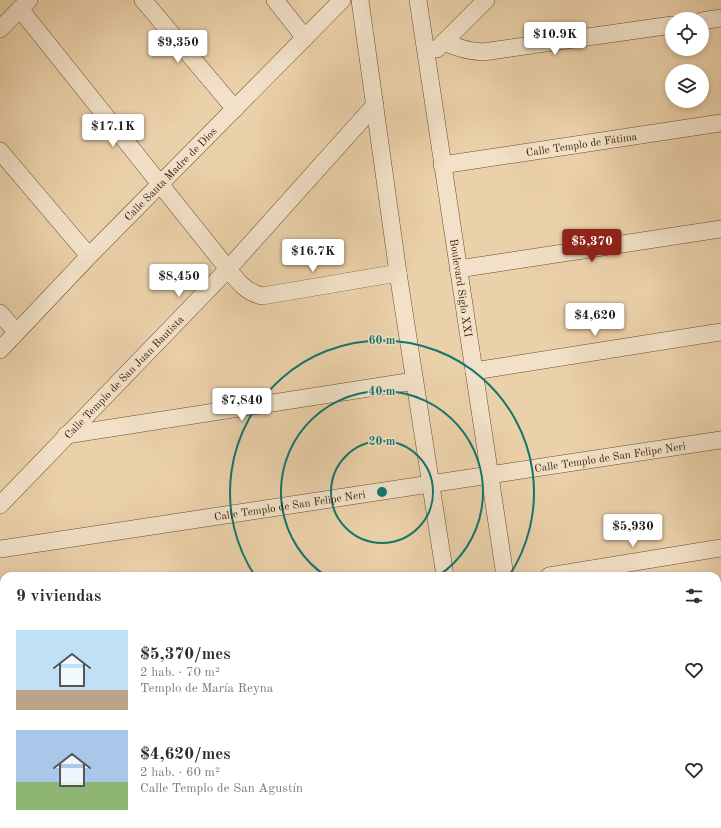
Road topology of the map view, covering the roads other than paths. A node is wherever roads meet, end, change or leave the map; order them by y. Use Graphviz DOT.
graph roads {
  1 [pos="143,0"];
  2 [pos="274,0"];
  3 [pos="342,0"];
  4 [pos="360,0"];
  5 [pos="418,0"];
  6 [pos="486,0"];
  7 [pos="24,5"];
  8 [pos="721,18"];
  9 [pos="709,20"];
  10 [pos="665,26"];
  11 [pos="0,29"];
  12 [pos="305,38"];
  13 [pos="444,42"];
  14 [pos="427,59"];
  15 [pos="375,105"];
  16 [pos="235,109"];
  17 [pos="721,123"];
  18 [pos="0,151"];
  19 [pos="442,165"];
  20 [pos="160,184"];
  21 [pos="721,229"];
  22 [pos="89,256"];
  23 [pos="228,269"];
  24 [pos="458,269"];
  25 [pos="398,273"];
  26 [pos="0,313"];
  27 [pos="16,332"];
  28 [pos="721,332"];
  29 [pos="0,350"];
  30 [pos="474,371"];
  31 [pos="414,381"];
  32 [pos="66,435"];
  33 [pos="721,440"];
  34 [pos="490,475"];
  35 [pos="430,484"];
  36 [pos="0,505"];
  37 [pos="721,548"];
  38 [pos="0,549"];
  39 [pos="443,572"];
  40 [pos="504,572"];
  41 [pos="574,572"];
  1 -- 16 [label="street"];
  2 -- 12 [label="street"];
  3 -- 12 [label="street, Calle Santa Madre de Dios"];
  4 -- 15 [label="street"];
  5 -- 14 [label="street, Boulevard Siglo XXI"];
  6 -- 13 [label="street"];
  7 -- 11 [label="street"];
  7 -- 20 [label="street"];
  8 -- 9 [label="street"];
  10 -- 13 [label="street"];
  12 -- 16 [label="street, Calle Santa Madre de Dios"];
  13 -- 14 [label="street"];
  14 -- 19 [label="street, Boulevard Siglo XXI"];
  15 -- 23 [label="street, Calle Templo de San Juan Bautista"];
  15 -- 25 [label="street"];
  16 -- 20 [label="street, Calle Santa Madre de Dios"];
  17 -- 19 [label="street, Calle Templo de Fátima"];
  18 -- 22 [label="street"];
  19 -- 24 [label="street, Boulevard Siglo XXI"];
  20 -- 22 [label="street, Calle Santa Madre de Dios"];
  20 -- 23 [label="street"];
  21 -- 24 [label="street"];
  22 -- 27 [label="street, Calle Santa Madre de Dios"];
  23 -- 25 [label="street"];
  23 -- 32 [label="street, Calle Templo de San Juan Bautista"];
  24 -- 30 [label="street, Boulevard Siglo XXI"];
  25 -- 31 [label="street"];
  26 -- 27 [label="street"];
  27 -- 29 [label="street, Calle Santa Madre de Dios"];
  28 -- 30 [label="street"];
  30 -- 34 [label="street, Boulevard Siglo XXI"];
  31 -- 32 [label="street"];
  31 -- 35 [label="street"];
  32 -- 36 [label="street, Calle Templo de San Juan Bautista"];
  33 -- 34 [label="street, Calle Templo de San Felipe Neri"];
  34 -- 35 [label="street, Calle Templo de San Felipe Neri"];
  34 -- 40 [label="street, Boulevard Siglo XXI"];
  35 -- 38 [label="street, Calle Templo de San Felipe Neri"];
  35 -- 39 [label="street"];
  37 -- 41 [label="street"];
}
